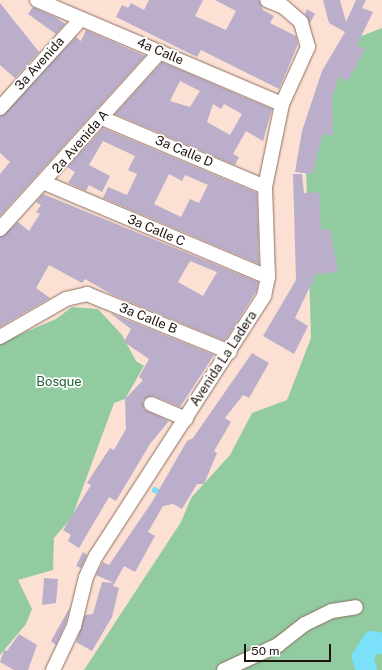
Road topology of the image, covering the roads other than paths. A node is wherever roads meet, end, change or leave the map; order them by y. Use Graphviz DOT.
graph roads {
  1 [pos="37,0"];
  2 [pos="267,0"];
  3 [pos="81,19"];
  4 [pos="160,52"];
  5 [pos="282,104"];
  6 [pos="0,108"];
  7 [pos="102,118"];
  8 [pos="45,183"];
  9 [pos="265,187"];
  10 [pos="0,229"];
  11 [pos="268,277"];
  12 [pos="0,336"];
  13 [pos="230,352"];
  14 [pos="151,404"];
  15 [pos="186,418"];
  16 [pos="356,607"];
  17 [pos="53,670"];
  18 [pos="224,670"];
  1 -- 3 [label="street, 4a Calle"];
  2 -- 5 [label="street, Avenida La Ladera"];
  3 -- 4 [label="street, 4a Calle"];
  3 -- 6 [label="street, 3a Avenida"];
  4 -- 5 [label="street, 4a Calle"];
  4 -- 7 [label="street, 2a Avenida A"];
  5 -- 9 [label="street, Avenida La Ladera"];
  7 -- 8 [label="street, 2a Avenida A"];
  7 -- 9 [label="street, 3a Calle D"];
  8 -- 10 [label="street, 2a Avenida A"];
  8 -- 11 [label="street, 3a Calle C"];
  9 -- 11 [label="street, Avenida La Ladera"];
  11 -- 13 [label="street, Avenida La Ladera"];
  12 -- 13 [label="street, 3a Calle B"];
  13 -- 15 [label="street, Avenida La Ladera"];
  14 -- 15 [label="street"];
  15 -- 17 [label="street, Avenida La Ladera"];
  16 -- 18 [label="street"];
}
